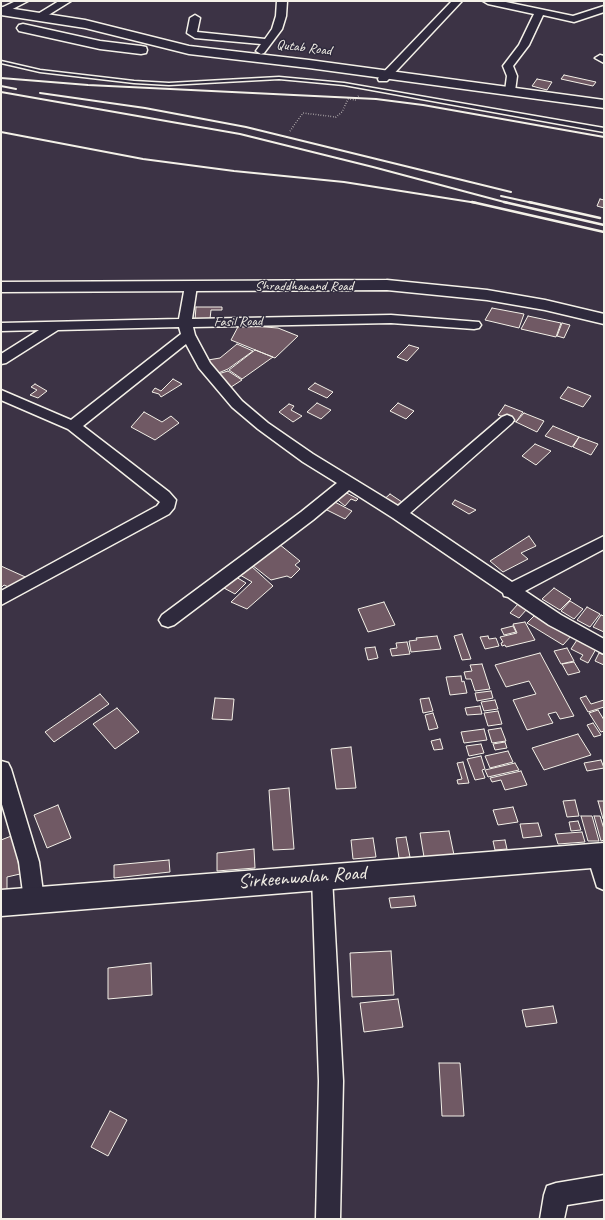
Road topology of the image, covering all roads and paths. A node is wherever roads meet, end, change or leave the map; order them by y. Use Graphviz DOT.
graph roads {
  1 [pos="23,1"];
  2 [pos="66,1"];
  3 [pos="282,1"];
  4 [pos="457,1"];
  5 [pos="488,1"];
  6 [pos="542,2"];
  7 [pos="604,9"];
  8 [pos="537,11"];
  9 [pos="1,14"];
  10 [pos="39,17"];
  11 [pos="195,18"];
  12 [pos="268,42"];
  13 [pos="187,52"];
  14 [pos="256,58"];
  15 [pos="1,62"];
  16 [pos="386,77"];
  17 [pos="363,87"];
  18 [pos="510,91"];
  19 [pos="604,104"];
  20 [pos="604,108"];
  21 [pos="604,130"];
  22 [pos="290,131"];
  23 [pos="1,287"];
  24 [pos="190,291"];
  25 [pos="1,296"];
  26 [pos="604,319"];
  27 [pos="56,325"];
  28 [pos="474,325"];
  29 [pos="604,325"];
  30 [pos="1,326"];
  31 [pos="187,329"];
  32 [pos="1,360"];
  33 [pos="1,395"];
  34 [pos="507,420"];
  35 [pos="73,426"];
  36 [pos="348,483"];
  37 [pos="399,514"];
  38 [pos="604,542"];
  39 [pos="510,591"];
  40 [pos="1,599"];
  41 [pos="168,620"];
  42 [pos="604,647"];
  43 [pos="1,769"];
  44 [pos="600,855"];
  45 [pos="322,877"];
  46 [pos="604,880"];
  47 [pos="34,900"];
  48 [pos="1,904"];
  49 [pos="604,1187"];
  50 [pos="328,1219"];
  51 [pos="552,1219"];
  1 -- 9 [label="street"];
  2 -- 10 [label="street"];
  3 -- 12 [label="street"];
  4 -- 16 [label="street"];
  5 -- 8 [label="street"];
  6 -- 8 [label="street"];
  7 -- 8 [label="street"];
  8 -- 18 [label="street"];
  9 -- 10 [label="main road, Qutab Road"];
  9 -- 13 [label="main road, Qutab Road"];
  10 -- 13 [label="main road, Qutab Road"];
  11 -- 12 [label="street"];
  12 -- 14 [label="street"];
  13 -- 14 [label="main road, Qutab Road"];
  13 -- 16 [label="main road, Qutab Road"];
  14 -- 16 [label="main road, Qutab Road"];
  15 -- 17 [label="lane"];
  16 -- 18 [label="main road, Qutab Road"];
  16 -- 20 [label="main road, Qutab Road"];
  17 -- 21 [label="lane"];
  17 -- 22 [label="path"];
  18 -- 19 [label="main road, Qutab Road"];
  23 -- 24 [label="main road, Shraddhanand Road"];
  24 -- 25 [label="main road, Shraddhanand Road"];
  24 -- 26 [label="main road, Shraddhanand Road"];
  24 -- 29 [label="main road, Shraddhanand Road"];
  24 -- 31 [label="street"];
  27 -- 30 [label="street, Fasil Road"];
  27 -- 31 [label="street, Fasil Road"];
  27 -- 32 [label="street"];
  28 -- 31 [label="street, Fasil Road"];
  31 -- 35 [label="street"];
  31 -- 36 [label="street"];
  33 -- 35 [label="street"];
  34 -- 37 [label="street"];
  35 -- 40 [label="street"];
  36 -- 37 [label="street"];
  36 -- 41 [label="street"];
  37 -- 39 [label="street"];
  38 -- 39 [label="street"];
  39 -- 42 [label="street"];
  43 -- 47 [label="street"];
  44 -- 45 [label="main road, Sirkeenwalan Road"];
  44 -- 46 [label="street"];
  45 -- 47 [label="main road, Sirkeenwalan Road"];
  45 -- 50 [label="street"];
  47 -- 48 [label="main road, Sirkeenwalan Road"];
  49 -- 51 [label="street"];
}
